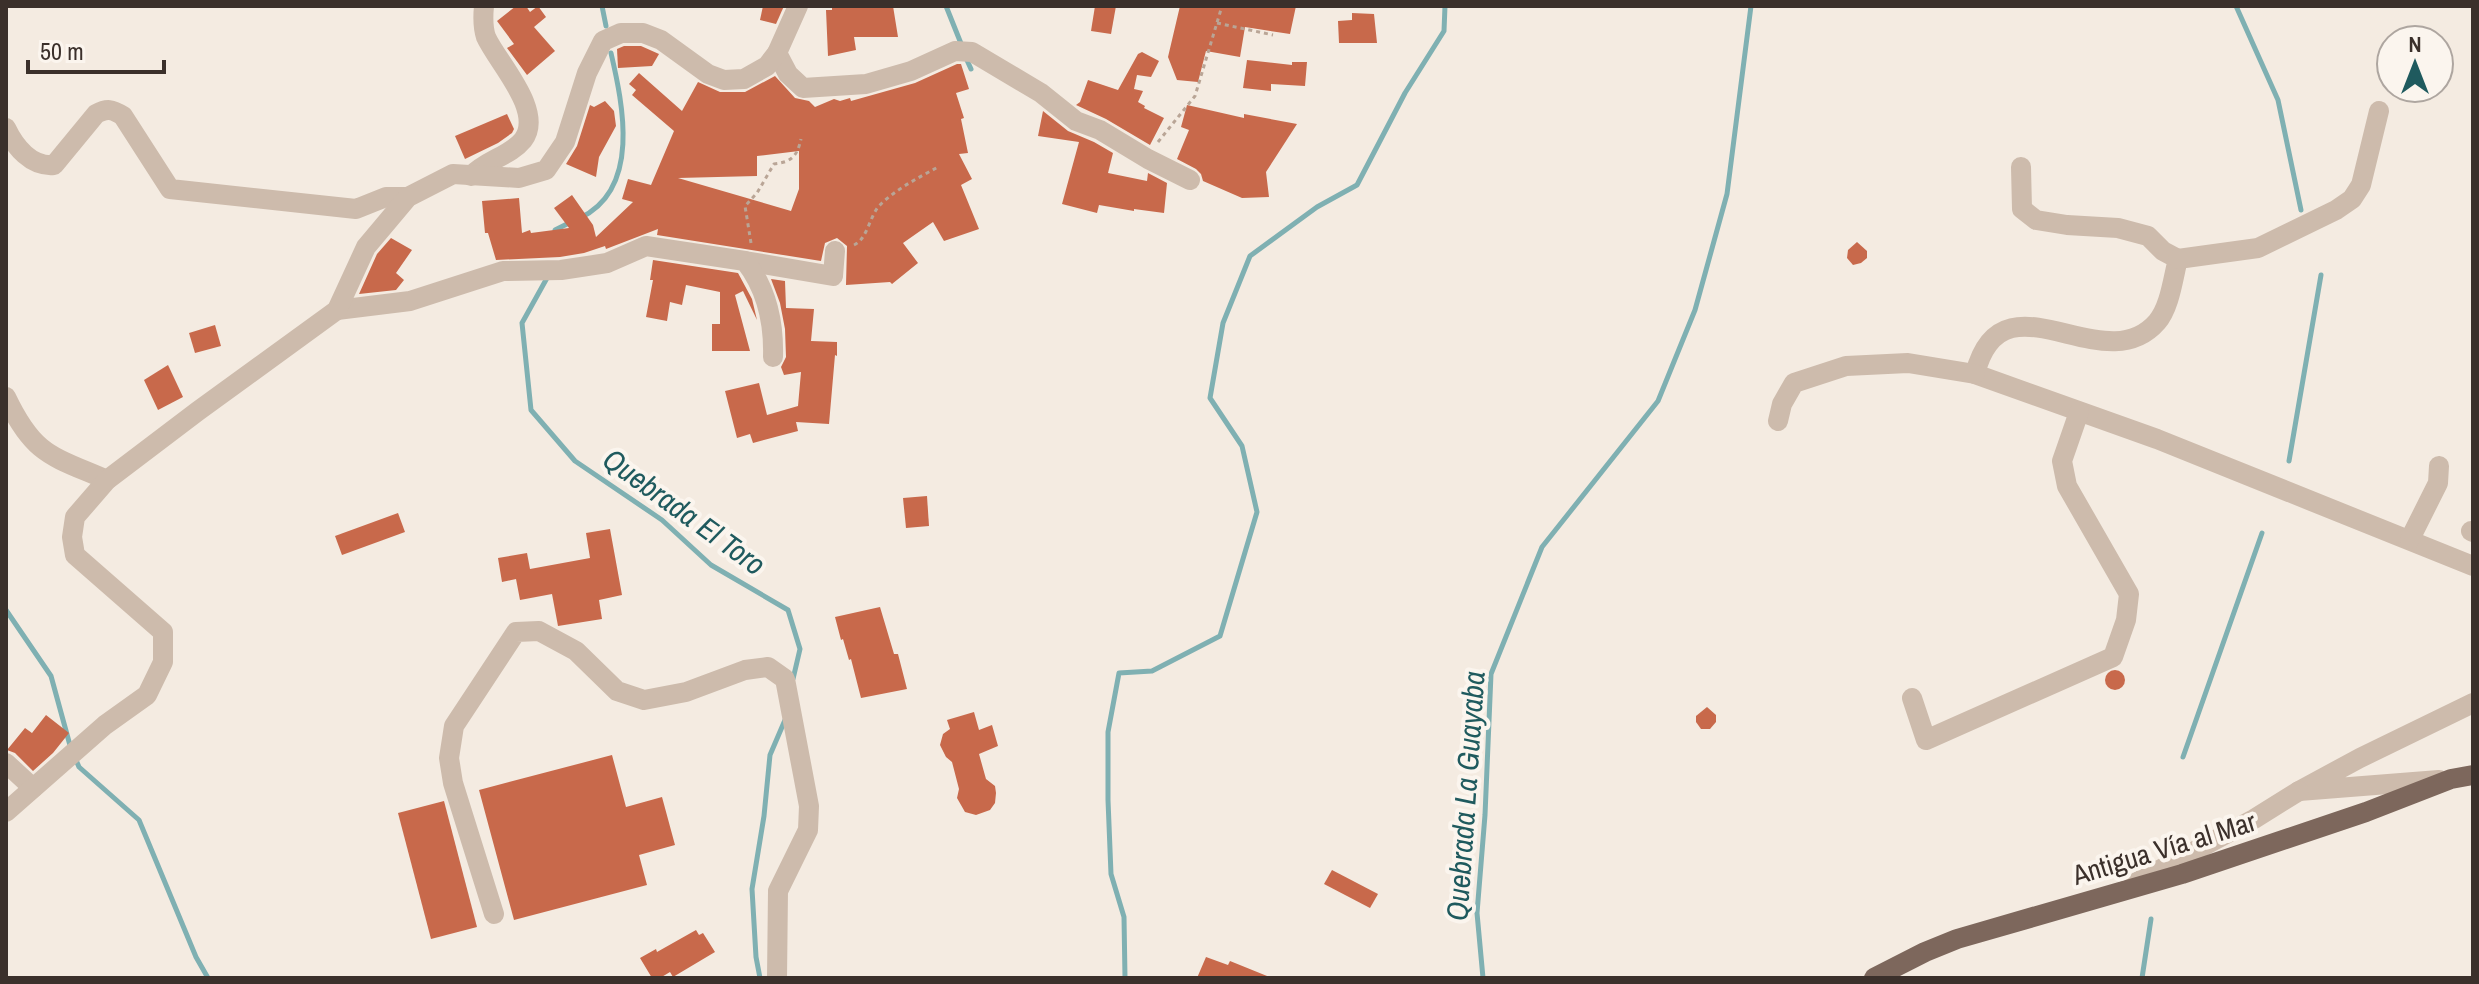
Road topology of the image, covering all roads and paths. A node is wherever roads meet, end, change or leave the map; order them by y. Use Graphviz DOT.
graph roads {
  1 [pos="484,6"];
  2 [pos="798,6"];
  3 [pos="1222,6"];
  4 [pos="1217,23"];
  5 [pos="1273,35"];
  6 [pos="777,53"];
  7 [pos="2379,111"];
  8 [pos="6,128"];
  9 [pos="801,139"];
  10 [pos="1148,159"];
  11 [pos="938,167"];
  12 [pos="2021,167"];
  13 [pos="471,176"];
  14 [pos="1190,180"];
  15 [pos="408,197"];
  16 [pos="835,251"];
  17 [pos="2178,259"];
  18 [pos="745,261"];
  19 [pos="337,310"];
  20 [pos="773,357"];
  21 [pos="1975,374"];
  22 [pos="6,397"];
  23 [pos="2079,412"];
  24 [pos="1778,421"];
  25 [pos="2439,466"];
  26 [pos="107,480"];
  27 [pos="2410,539"];
  28 [pos="2473,566"];
  29 [pos="1912,698"];
  30 [pos="2473,703"];
  31 [pos="6,763"];
  32 [pos="2473,775"];
  33 [pos="2451,779"];
  34 [pos="33,788"];
  35 [pos="2299,791"];
  36 [pos="6,812"];
  37 [pos="2116,893"];
  38 [pos="494,914"];
  39 [pos="777,978"];
  40 [pos="1874,978"];
  1 -- 13 [label="street"];
  2 -- 6 [label="street"];
  3 -- 4 [label="path"];
  4 -- 5 [label="path"];
  4 -- 10 [label="path"];
  6 -- 10 [label="street"];
  6 -- 13 [label="street"];
  7 -- 17 [label="street"];
  8 -- 15 [label="street"];
  9 -- 18 [label="path"];
  10 -- 14 [label="street"];
  11 -- 16 [label="path"];
  12 -- 17 [label="street"];
  13 -- 15 [label="street"];
  15 -- 19 [label="street"];
  16 -- 18 [label="street"];
  17 -- 21 [label="street"];
  18 -- 19 [label="street"];
  18 -- 20 [label="street"];
  19 -- 26 [label="street"];
  21 -- 23 [label="street"];
  21 -- 24 [label="street"];
  22 -- 26 [label="street"];
  23 -- 27 [label="street"];
  23 -- 29 [label="street"];
  25 -- 27 [label="street"];
  26 -- 34 [label="street"];
  27 -- 28 [label="street"];
  30 -- 35 [label="street"];
  31 -- 34 [label="street"];
  32 -- 33 [label="main road, Antigua Vía al Mar"];
  33 -- 35 [label="street"];
  33 -- 37 [label="main road, Antigua Vía al Mar"];
  34 -- 36 [label="street"];
  35 -- 37 [label="street"];
  37 -- 40 [label="main road, Antigua Vía al Mar"];
  38 -- 39 [label="street"];
}
